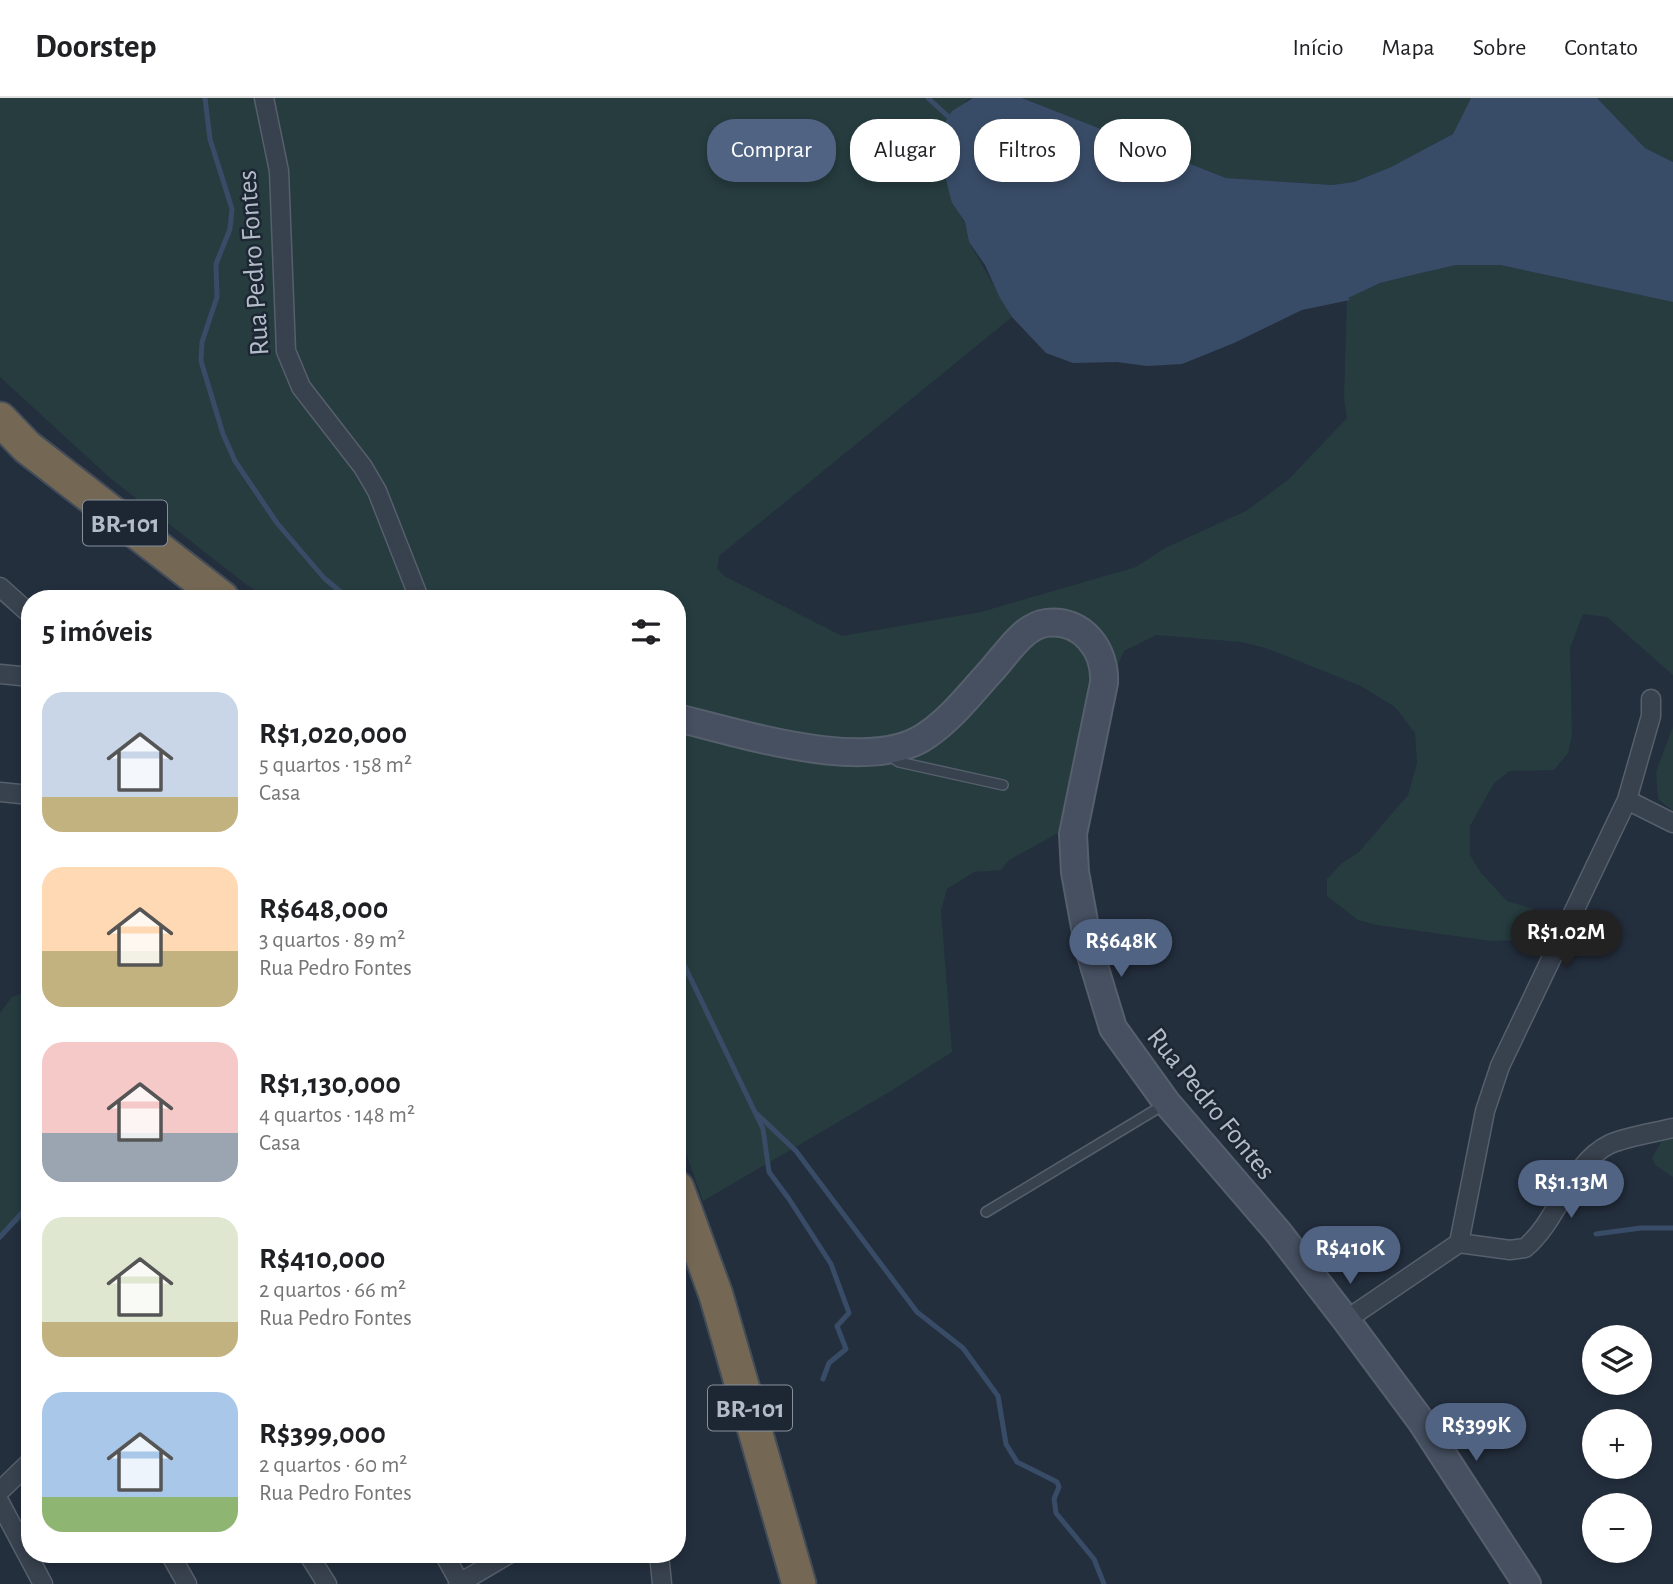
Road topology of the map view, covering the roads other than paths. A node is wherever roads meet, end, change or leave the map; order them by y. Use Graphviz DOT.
graph roads {
  1 [pos="264,98"];
  2 [pos="0,419"];
  3 [pos="0,444"];
  4 [pos="0,587"];
  5 [pos="178,590"];
  6 [pos="212,590"];
  7 [pos="415,590"];
  8 [pos="21,606"];
  9 [pos="0,674"];
  10 [pos="21,676"];
  11 [pos="1651,699"];
  12 [pos="686,720"];
  13 [pos="882,752"];
  14 [pos="1003,785"];
  15 [pos="0,792"];
  16 [pos="21,794"];
  17 [pos="1626,800"];
  18 [pos="1673,822"];
  19 [pos="1167,1103"];
  20 [pos="1673,1128"];
  21 [pos="986,1212"];
  22 [pos="686,1213"];
  23 [pos="1460,1243"];
  24 [pos="686,1274"];
  25 [pos="1346,1320"];
  26 [pos="21,1471"];
  27 [pos="0,1491"];
  28 [pos="0,1503"];
  29 [pos="21,1543"];
  30 [pos="32,1563"];
  31 [pos="175,1563"];
  32 [pos="314,1563"];
  33 [pos="449,1563"];
  34 [pos="493,1563"];
  35 [pos="660,1563"];
  36 [pos="459,1583"];
  37 [pos="43,1584"];
  38 [pos="187,1584"];
  39 [pos="327,1584"];
  40 [pos="662,1584"];
  41 [pos="778,1584"];
  42 [pos="799,1584"];
  43 [pos="1527,1584"];
  1 -- 7 [label="street, Rua Pedro Fontes"];
  2 -- 6 [label="highway, BR-101"];
  3 -- 5 [label="highway, BR-101"];
  4 -- 8 [label="street"];
  9 -- 10 [label="street"];
  11 -- 17 [label="street"];
  12 -- 13 [label="street, Rua Pedro Fontes"];
  13 -- 14 [label="lane"];
  13 -- 19 [label="street, Rua Pedro Fontes"];
  15 -- 16 [label="street"];
  17 -- 18 [label="street"];
  17 -- 23 [label="street"];
  19 -- 21 [label="lane"];
  19 -- 25 [label="street, Rua Pedro Fontes"];
  20 -- 23 [label="street"];
  22 -- 42 [label="highway, BR-101"];
  23 -- 25 [label="street"];
  24 -- 41 [label="highway, BR-101"];
  25 -- 43 [label="street, Rua Pedro Fontes"];
  26 -- 27 [label="street"];
  28 -- 29 [label="street"];
  30 -- 37 [label="street"];
  31 -- 38 [label="street"];
  32 -- 39 [label="street"];
  33 -- 36 [label="street"];
  34 -- 36 [label="street"];
  35 -- 40 [label="street"];
}
